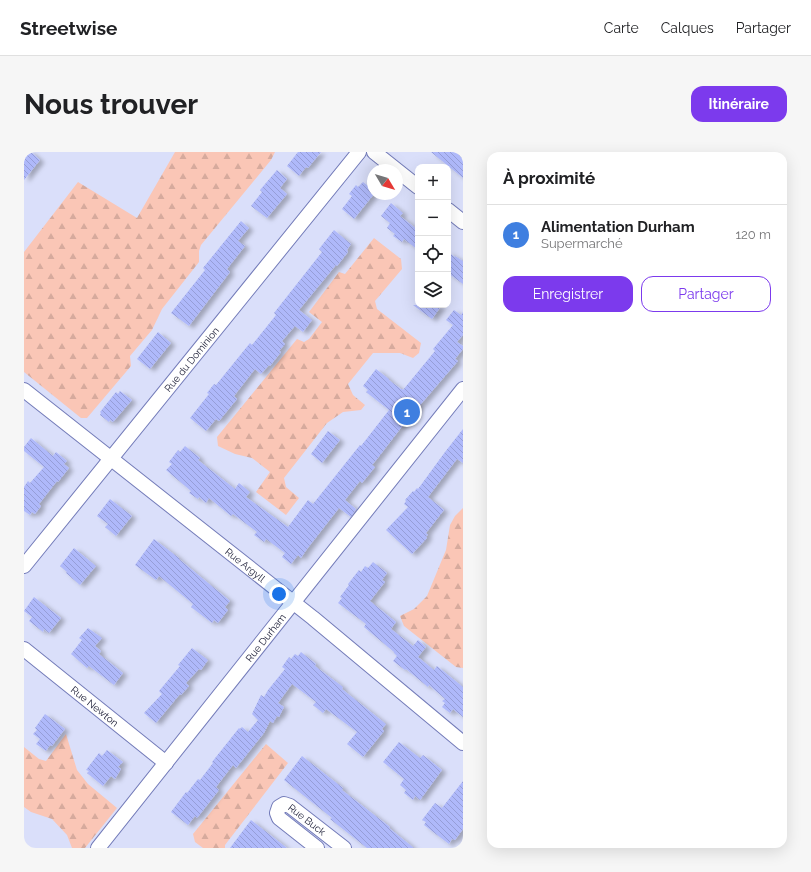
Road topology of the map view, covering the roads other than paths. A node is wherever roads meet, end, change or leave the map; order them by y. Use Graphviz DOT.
graph roads {
  1 [pos="359,152"];
  2 [pos="374,152"];
  3 [pos="415,184"];
  4 [pos="451,212"];
  5 [pos="463,222"];
  6 [pos="463,389"];
  7 [pos="24,390"];
  8 [pos="111,459"];
  9 [pos="24,566"];
  10 [pos="293,603"];
  11 [pos="24,649"];
  12 [pos="463,743"];
  13 [pos="166,763"];
  14 [pos="98,848"];
  15 [pos="317,848"];
  16 [pos="344,848"];
  1 -- 8 [label="street, Rue du Dominion"];
  2 -- 3 [label="street"];
  4 -- 5 [label="street"];
  6 -- 10 [label="street, Rue Durham"];
  7 -- 8 [label="street, Rue Argyll"];
  8 -- 9 [label="street, Rue du Dominion"];
  8 -- 10 [label="street, Rue Argyll"];
  10 -- 12 [label="street, Rue Argyll"];
  10 -- 13 [label="street, Rue Durham"];
  11 -- 13 [label="street, Rue Newton"];
  13 -- 14 [label="street, Rue Durham"];
  15 -- 16 [label="street, Rue Buck"];
}
